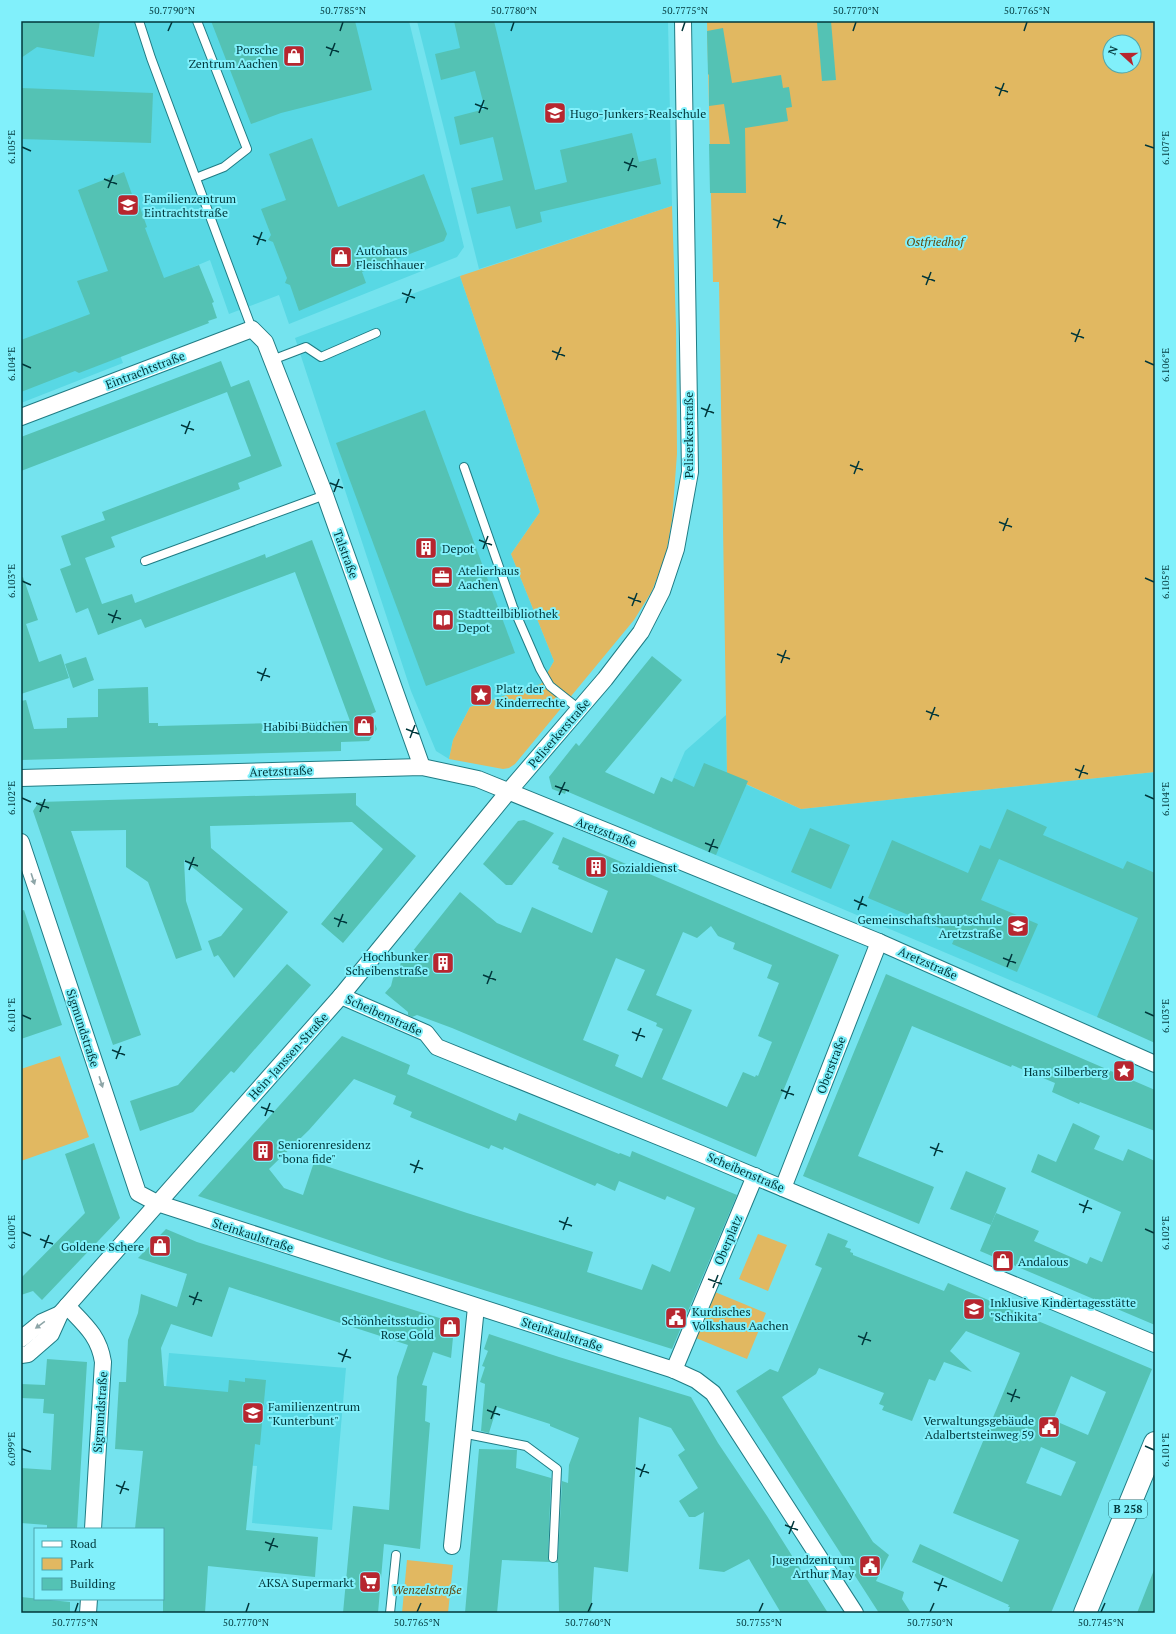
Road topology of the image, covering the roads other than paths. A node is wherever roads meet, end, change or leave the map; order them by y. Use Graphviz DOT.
graph roads {
  1 [pos="139,21"];
  2 [pos="197,21"];
  3 [pos="683,21"];
  4 [pos="196,178"];
  5 [pos="252,329"];
  6 [pos="376,333"];
  7 [pos="272,360"];
  8 [pos="21,417"];
  9 [pos="464,467"];
  10 [pos="325,495"];
  11 [pos="145,561"];
  12 [pos="580,709"];
  13 [pos="422,768"];
  14 [pos="21,778"];
  15 [pos="508,792"];
  16 [pos="21,842"];
  17 [pos="879,942"];
  18 [pos="341,996"];
  19 [pos="1155,1064"];
  20 [pos="755,1176"];
  21 [pos="782,1188"];
  22 [pos="157,1203"];
  23 [pos="476,1307"];
  24 [pos="64,1310"];
  25 [pos="21,1339"];
  26 [pos="1155,1344"];
  27 [pos="21,1355"];
  28 [pos="674,1370"];
  29 [pos="462,1433"];
  30 [pos="1155,1443"];
  31 [pos="93,1528"];
  32 [pos="452,1546"];
  33 [pos="396,1555"];
  34 [pos="553,1558"];
  35 [pos="89,1600"];
  36 [pos="88,1613"];
  37 [pos="390,1613"];
  38 [pos="854,1613"];
  39 [pos="1085,1613"];
  1 -- 4 [label="lane"];
  2 -- 4 [label="lane"];
  3 -- 12 [label="street, Peliserkerstraße"];
  4 -- 5 [label="lane"];
  5 -- 7 [label="street, Talstraße"];
  5 -- 8 [label="street, Eintrachtstraße"];
  6 -- 7 [label="lane"];
  7 -- 10 [label="street, Talstraße"];
  9 -- 12 [label="lane"];
  10 -- 11 [label="lane"];
  10 -- 13 [label="street, Talstraße"];
  12 -- 15 [label="street, Peliserkerstraße"];
  13 -- 14 [label="street, Aretzstraße"];
  13 -- 15 [label="street, Aretzstraße"];
  15 -- 17 [label="street, Aretzstraße"];
  15 -- 18 [label="street, Hein-Janssen-Straße"];
  16 -- 22 [label="street, Sigmundstraße, one-way"];
  17 -- 19 [label="street, Aretzstraße"];
  17 -- 21 [label="street, Oberstraße"];
  18 -- 20 [label="street, Scheibenstraße"];
  18 -- 22 [label="street, Hein-Janssen-Straße"];
  20 -- 21 [label="street, Scheibenstraße"];
  20 -- 28 [label="street, Oberplatz"];
  21 -- 26 [label="street, Scheibenstraße"];
  22 -- 23 [label="street, Steinkaulstraße"];
  22 -- 24 [label="street, Hein-Janssen-Straße"];
  23 -- 28 [label="street, Steinkaulstraße"];
  23 -- 29 [label="street"];
  24 -- 25 [label="street, Hein-Janssen-Straße, one-way"];
  24 -- 27 [label="street, Hein-Janssen-Straße"];
  24 -- 31 [label="street, Sigmundstraße"];
  28 -- 38 [label="street, Steinkaulstraße"];
  29 -- 32 [label="street"];
  29 -- 34 [label="lane"];
  30 -- 39 [label="main road, B 258"];
  33 -- 37 [label="lane"];
  35 -- 36 [label="street"];
}
